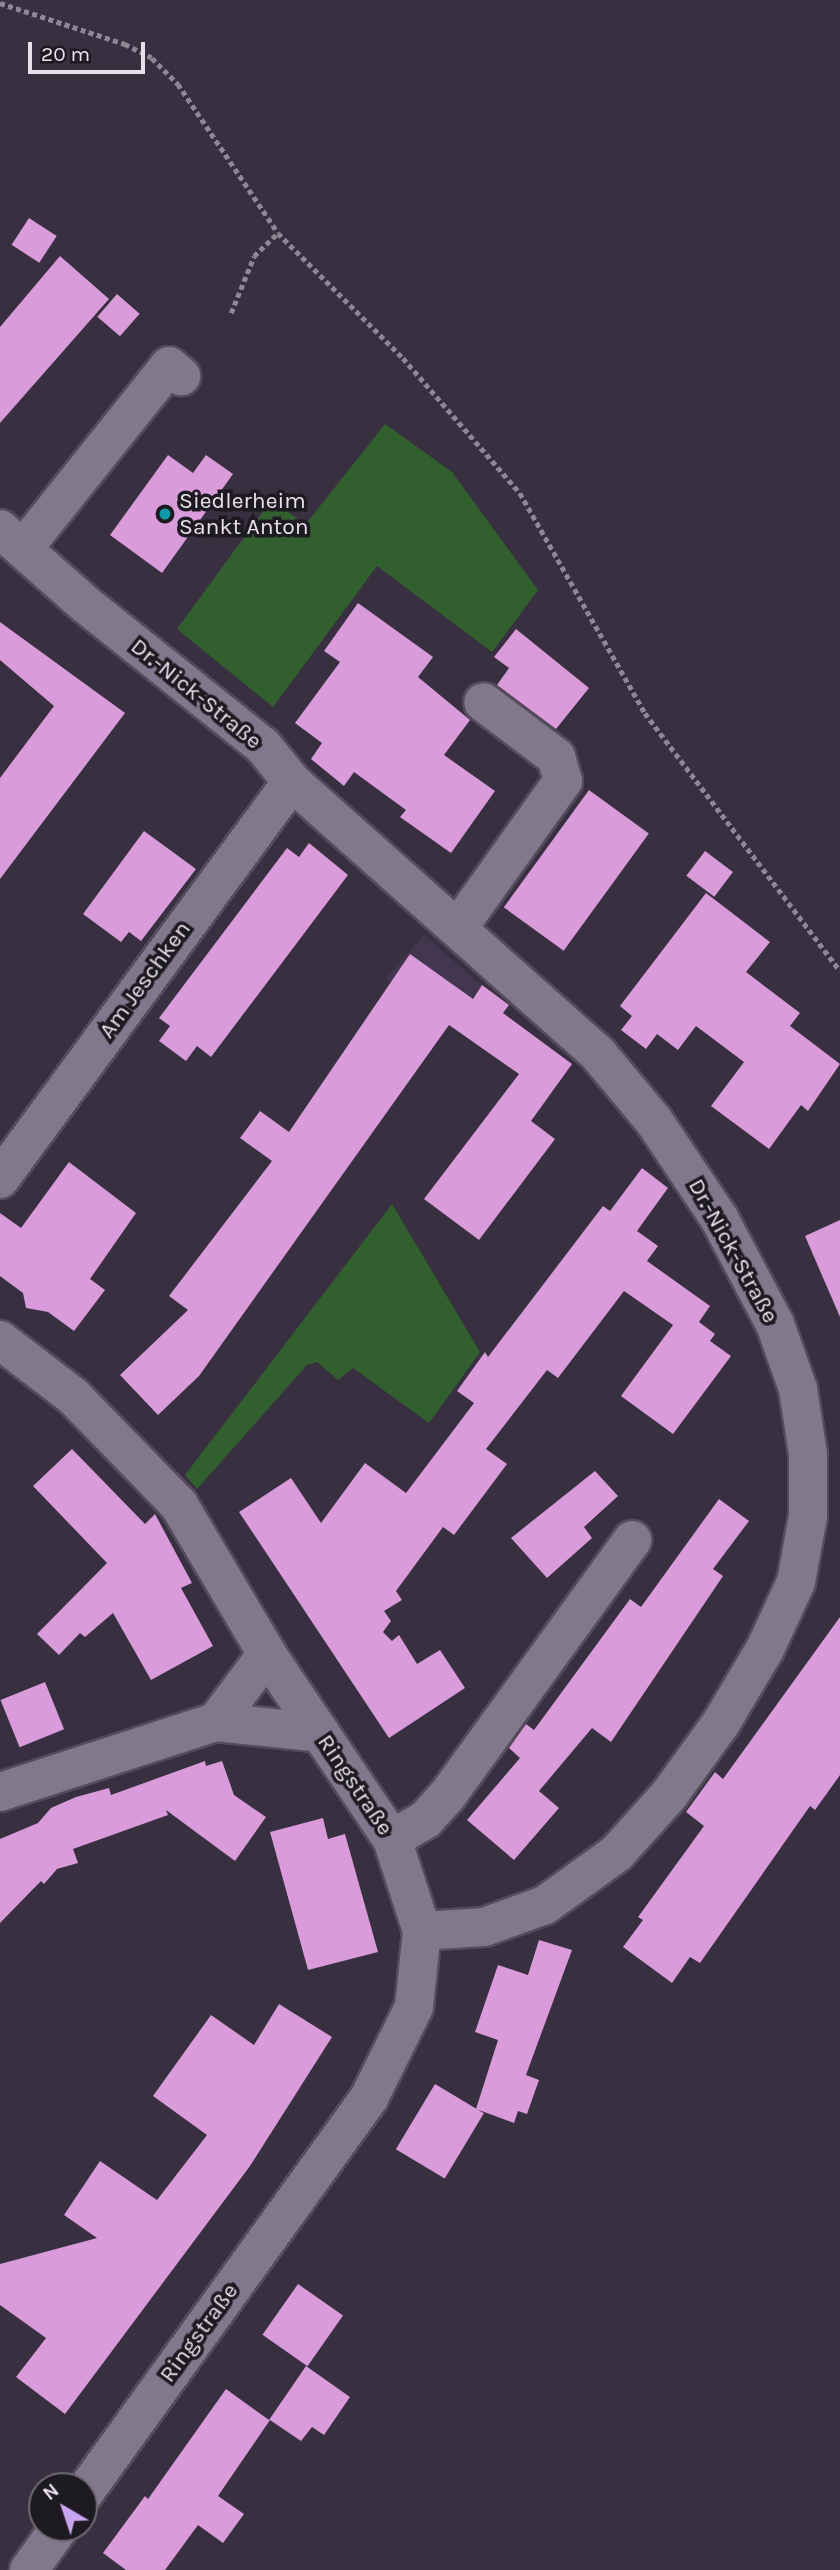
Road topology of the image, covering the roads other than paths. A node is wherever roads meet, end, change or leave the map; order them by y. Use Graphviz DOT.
graph roads {
  1 [pos="181,376"];
  2 [pos="12,539"];
  3 [pos="482,702"];
  4 [pos="292,782"];
  5 [pos="458,928"];
  6 [pos="0,1179"];
  7 [pos="0,1340"];
  8 [pos="632,1540"];
  9 [pos="267,1654"];
  10 [pos="216,1722"];
  11 [pos="320,1733"];
  12 [pos="0,1792"];
  13 [pos="392,1839"];
  14 [pos="422,1931"];
  15 [pos="98,2474"];
  16 [pos="49,2542"];
  17 [pos="29,2570"];
  1 -- 2 [label="street, Dr.-Nick-Straße"];
  2 -- 4 [label="street, Dr.-Nick-Straße"];
  3 -- 5 [label="street"];
  4 -- 5 [label="street, Dr.-Nick-Straße"];
  4 -- 6 [label="street, Am Jeschken"];
  5 -- 14 [label="street, Dr.-Nick-Straße"];
  7 -- 9 [label="street, Ringstraße"];
  8 -- 13 [label="street, Ringstraße"];
  9 -- 10 [label="street"];
  9 -- 11 [label="street, Ringstraße"];
  10 -- 11 [label="street"];
  10 -- 12 [label="street"];
  11 -- 13 [label="street, Ringstraße"];
  13 -- 14 [label="street, Ringstraße"];
  14 -- 15 [label="street, Ringstraße"];
  16 -- 17 [label="street"];
}
